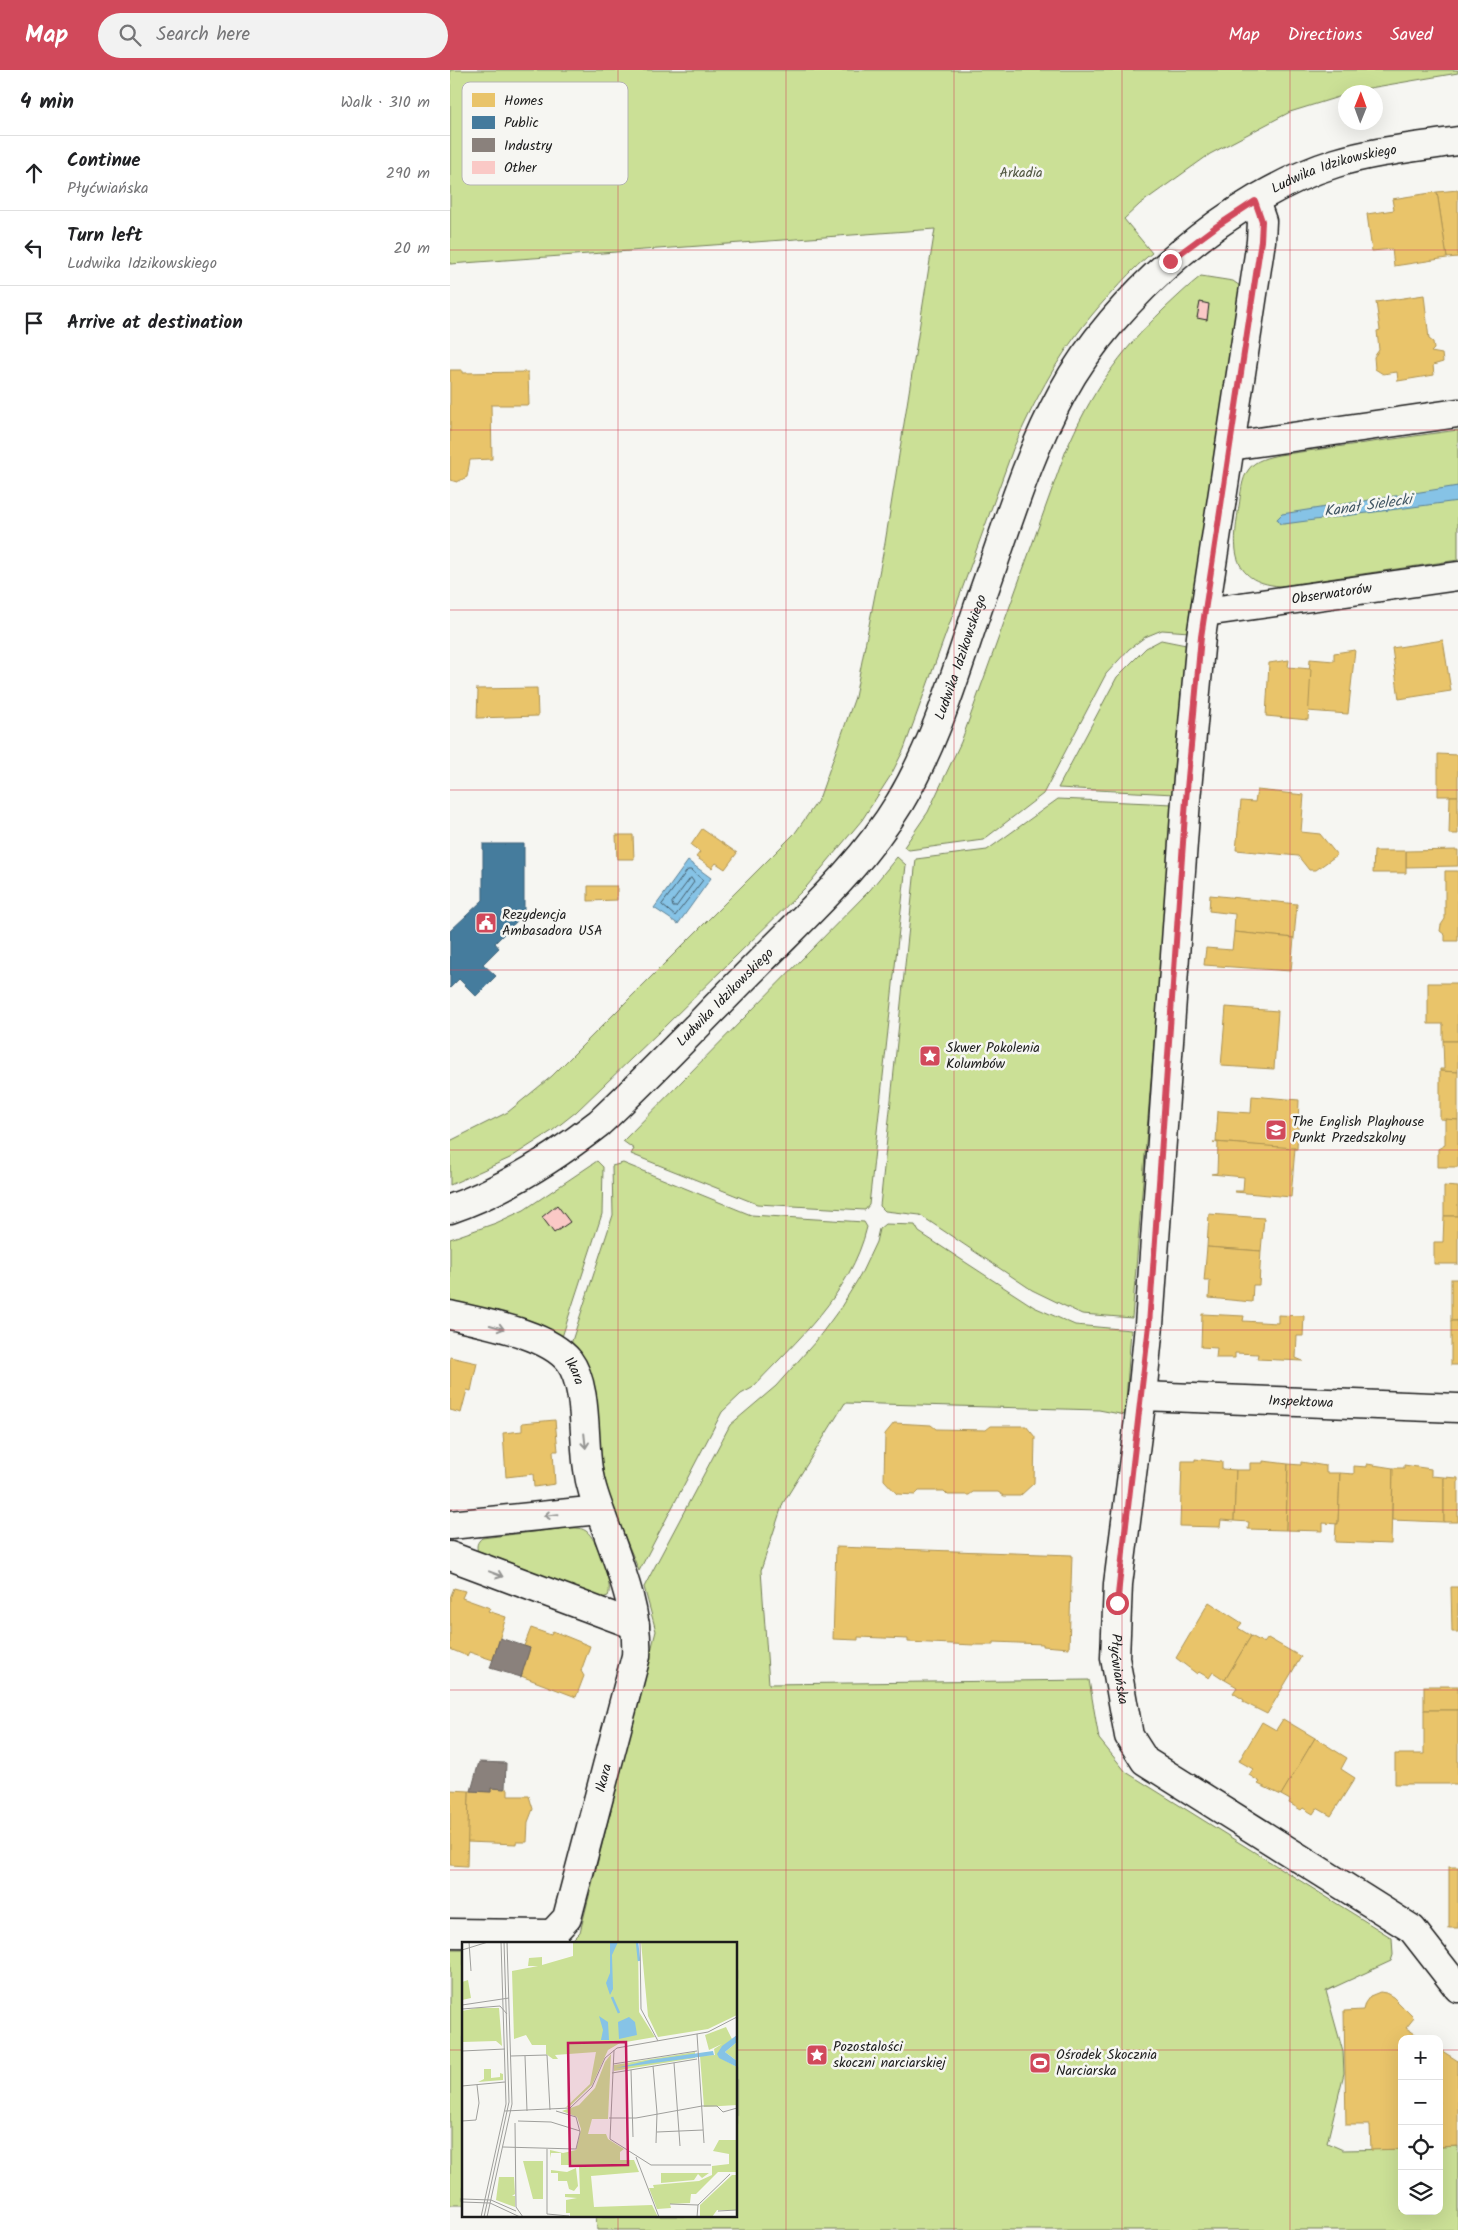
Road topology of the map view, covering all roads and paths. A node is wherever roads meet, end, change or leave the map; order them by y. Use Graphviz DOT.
graph roads {
  1 [pos="1458,141"];
  2 [pos="1255,201"];
  3 [pos="1458,413"];
  4 [pos="1230,446"];
  5 [pos="1458,576"];
  6 [pos="1205,612"];
  7 [pos="450,1209"];
  8 [pos="450,1315"];
  9 [pos="1142,1396"];
  10 [pos="1458,1408"];
  11 [pos="600,1510"];
  12 [pos="450,1525"];
  13 [pos="450,1556"];
  14 [pos="635,1626"];
  15 [pos="450,1933"];
  16 [pos="1458,1988"];
  1 -- 2 [label="street, Ludwika Idzikowskiego"];
  2 -- 4 [label="street, Płyćwiańska"];
  2 -- 7 [label="street, Ludwika Idzikowskiego"];
  3 -- 4 [label="street"];
  4 -- 6 [label="street, Płyćwiańska"];
  5 -- 6 [label="street, Obserwatorów"];
  6 -- 9 [label="street, Płyćwiańska"];
  8 -- 11 [label="street, Ikara, one-way"];
  9 -- 10 [label="street, Inspektowa"];
  9 -- 16 [label="street, Płyćwiańska"];
  11 -- 12 [label="street, one-way"];
  11 -- 14 [label="street, Ikara"];
  13 -- 14 [label="street, one-way"];
  14 -- 15 [label="street, Ikara"];
}
